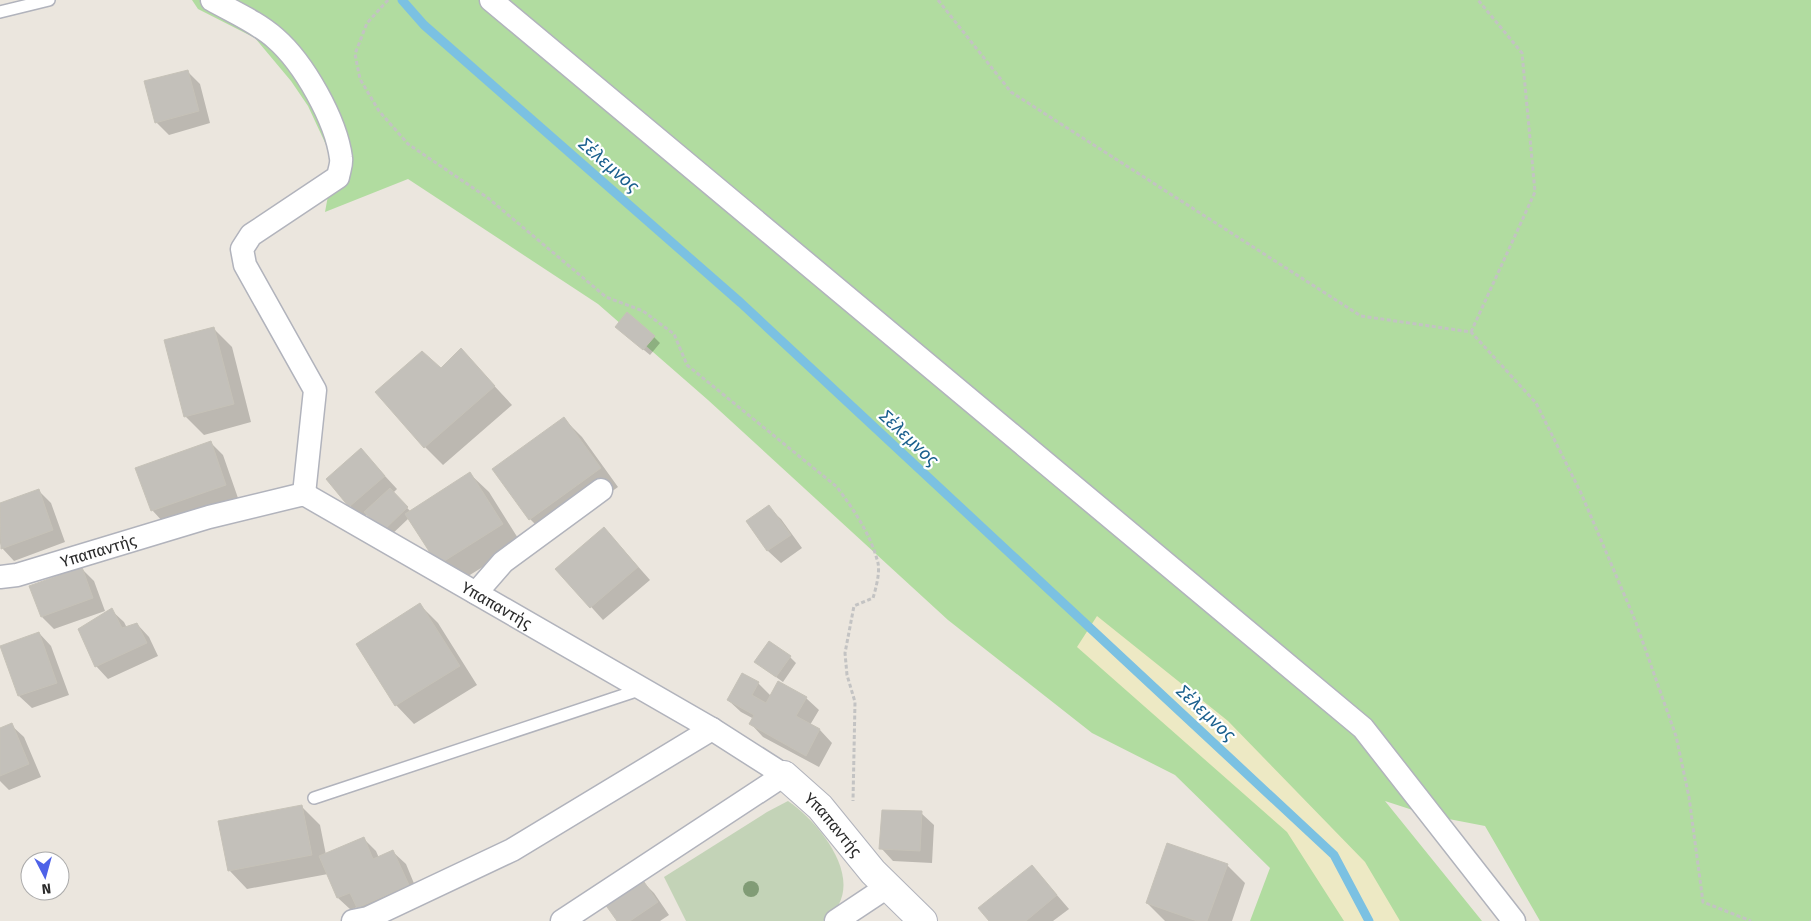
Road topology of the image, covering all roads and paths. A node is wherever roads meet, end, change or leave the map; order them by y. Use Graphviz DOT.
graph roads {
  1 [pos="49,0"];
  2 [pos="212,0"];
  3 [pos="388,0"];
  4 [pos="491,0"];
  5 [pos="938,0"];
  6 [pos="1478,0"];
  7 [pos="0,12"];
  8 [pos="1471,332"];
  9 [pos="601,490"];
  10 [pos="304,494"];
  11 [pos="0,577"];
  12 [pos="476,593"];
  13 [pos="642,689"];
  14 [pos="712,729"];
  15 [pos="784,775"];
  16 [pos="314,798"];
  17 [pos="855,850"];
  18 [pos="887,887"];
  19 [pos="353,921"];
  20 [pos="562,921"];
  21 [pos="836,921"];
  22 [pos="923,921"];
  23 [pos="1514,921"];
  24 [pos="1750,921"];
  1 -- 7 [label="lane"];
  2 -- 10 [label="street"];
  3 -- 17 [label="path"];
  4 -- 23 [label="street"];
  5 -- 8 [label="path"];
  6 -- 8 [label="path"];
  8 -- 24 [label="path"];
  9 -- 12 [label="street"];
  10 -- 11 [label="street, Υπαπαντής"];
  10 -- 12 [label="street, Υπαπαντής"];
  12 -- 13 [label="street, Υπαπαντής"];
  13 -- 14 [label="street, Υπαπαντής"];
  13 -- 16 [label="lane"];
  14 -- 15 [label="street, Υπαπαντής"];
  14 -- 19 [label="street"];
  15 -- 17 [label="street, Υπαπαντής"];
  15 -- 20 [label="street"];
  17 -- 18 [label="street, Υπαπαντής"];
  18 -- 21 [label="street"];
  18 -- 22 [label="street, Υπαπαντής"];
}
